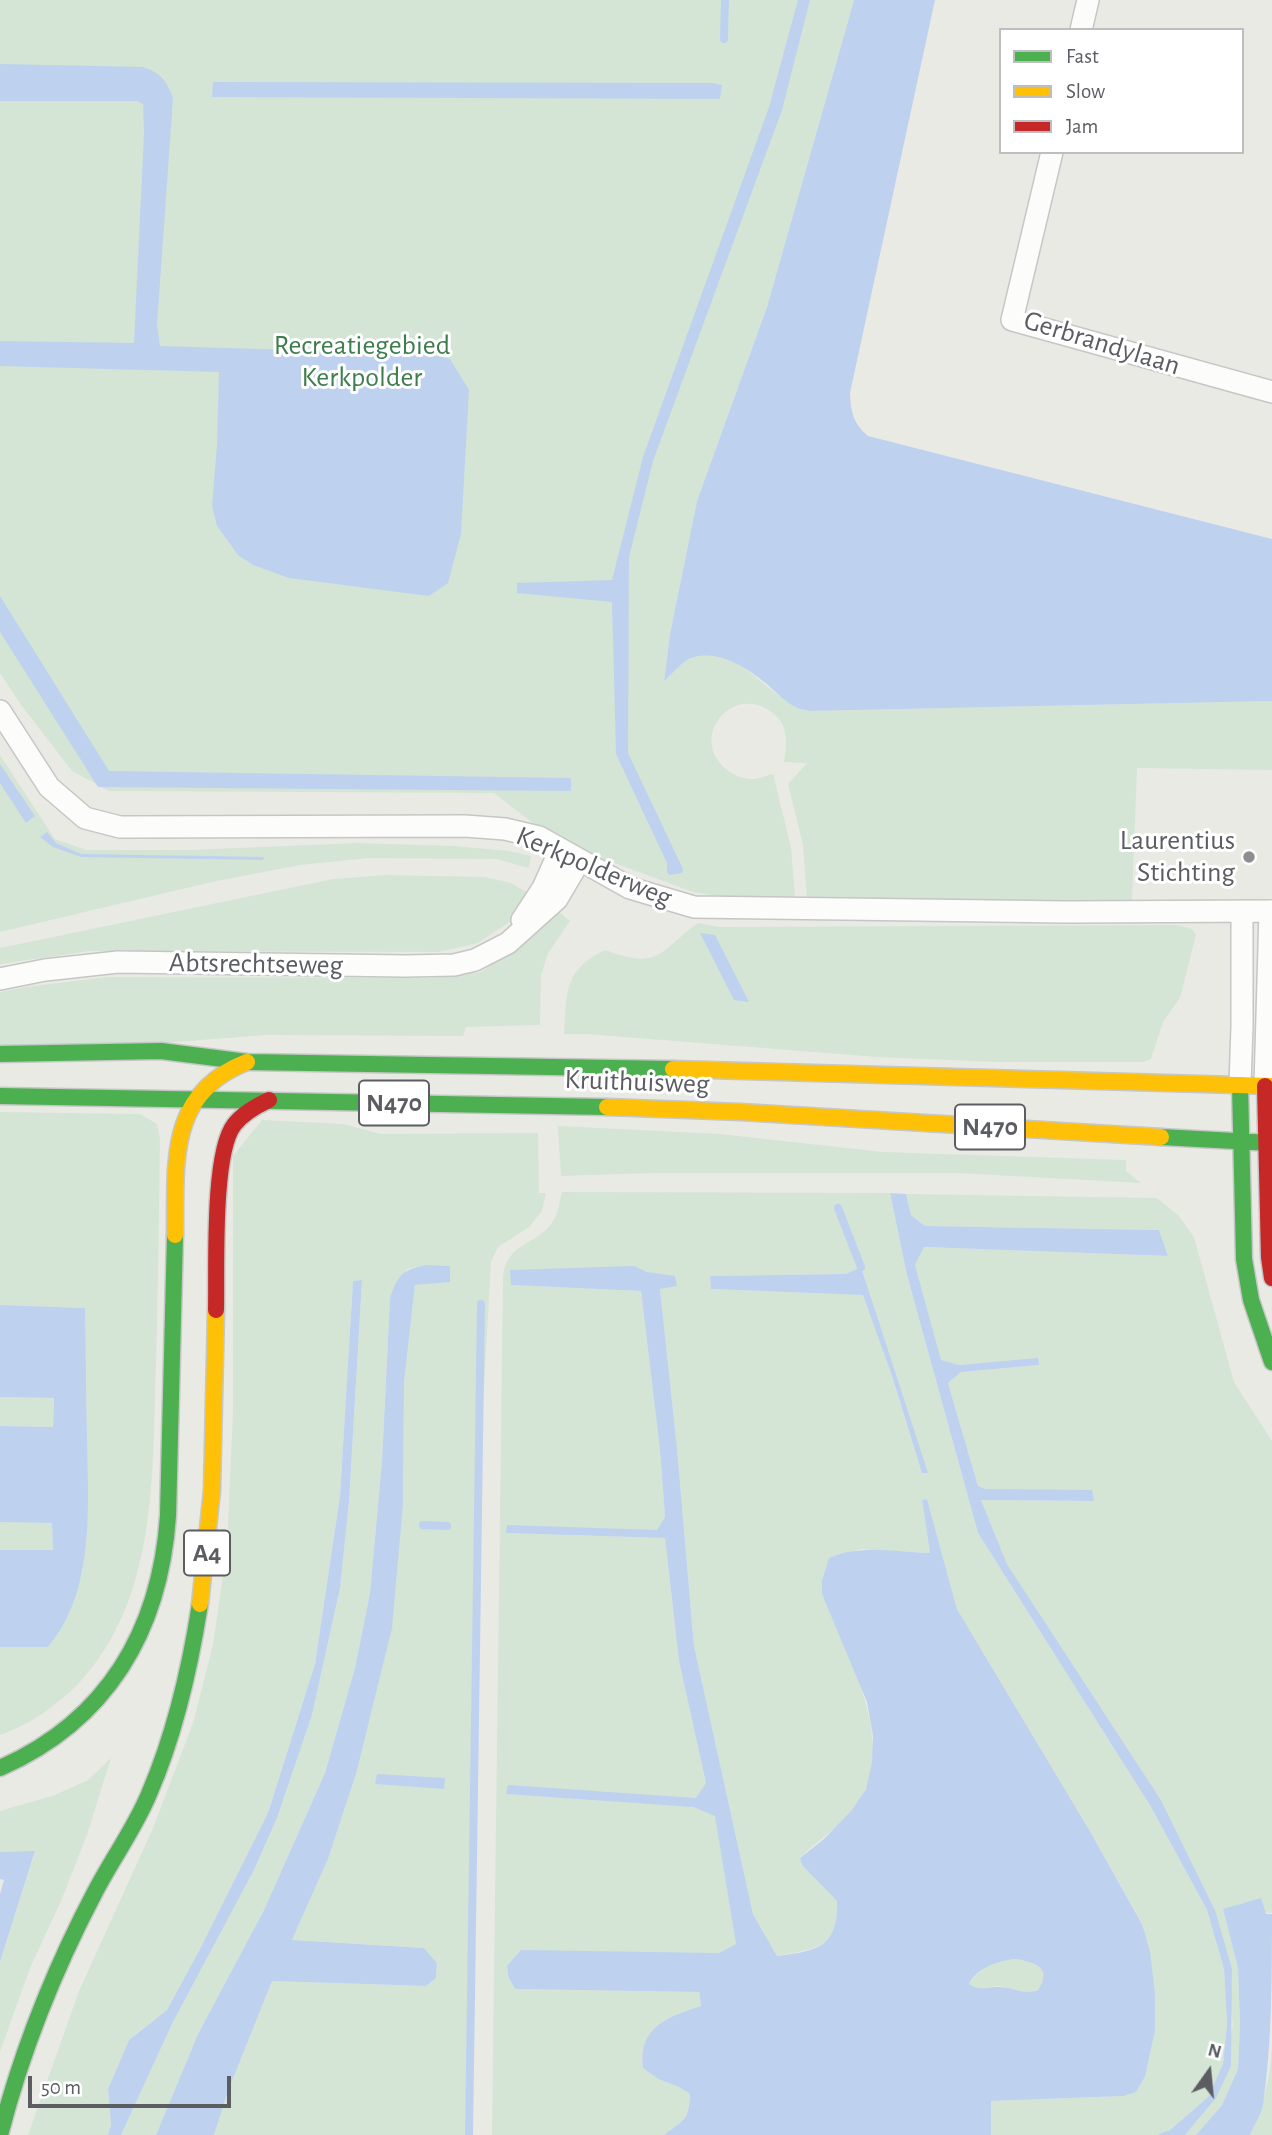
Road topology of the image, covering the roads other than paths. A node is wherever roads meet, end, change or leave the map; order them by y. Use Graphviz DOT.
graph roads {
  1 [pos="1088,0"];
  2 [pos="1081,28"];
  3 [pos="1052,154"];
  4 [pos="1272,392"];
  5 [pos="0,711"];
  6 [pos="560,849"];
  7 [pos="580,860"];
  8 [pos="1242,911"];
  9 [pos="1271,911"];
  10 [pos="508,943"];
  11 [pos="0,979"];
  12 [pos="0,1054"];
  13 [pos="247,1062"];
  14 [pos="1240,1085"];
  15 [pos="1269,1086"];
  16 [pos="0,1096"];
  17 [pos="194,1100"];
  18 [pos="269,1100"];
  19 [pos="1240,1142"];
  20 [pos="1269,1143"];
  21 [pos="1272,1278"];
  22 [pos="1272,1362"];
  23 [pos="0,1768"];
  24 [pos="0,2135"];
  1 -- 2 [label="street"];
  3 -- 4 [label="street, Gerbrandylaan"];
  5 -- 6 [label="street, Kerkpolderweg"];
  6 -- 7 [label="street, Kerkpolderweg"];
  6 -- 10 [label="street"];
  7 -- 8 [label="street, Kerkpolderweg"];
  7 -- 10 [label="street, Abtsrechtseweg"];
  8 -- 9 [label="street, Kerkpolderweg"];
  8 -- 14 [label="street"];
  9 -- 15 [label="street, Kerkpolderweg"];
  10 -- 11 [label="street, Abtsrechtseweg"];
  12 -- 13 [label="main road, Kruithuisweg / N470"];
  13 -- 14 [label="main road, Kruithuisweg / N470"];
  13 -- 17 [label="main road, A4"];
  14 -- 15 [label="main road, Kruithuisweg / N470"];
  14 -- 19 [label="main road"];
  15 -- 20 [label="main road"];
  16 -- 17 [label="main road, Kruithuisweg / N470"];
  17 -- 18 [label="main road, Kruithuisweg / N470"];
  17 -- 23 [label="main road, A4"];
  18 -- 19 [label="main road, Kruithuisweg / N470"];
  18 -- 24 [label="main road, A4"];
  19 -- 20 [label="main road, Kruithuisweg / N470"];
  19 -- 22 [label="main road"];
  20 -- 21 [label="main road"];
}
